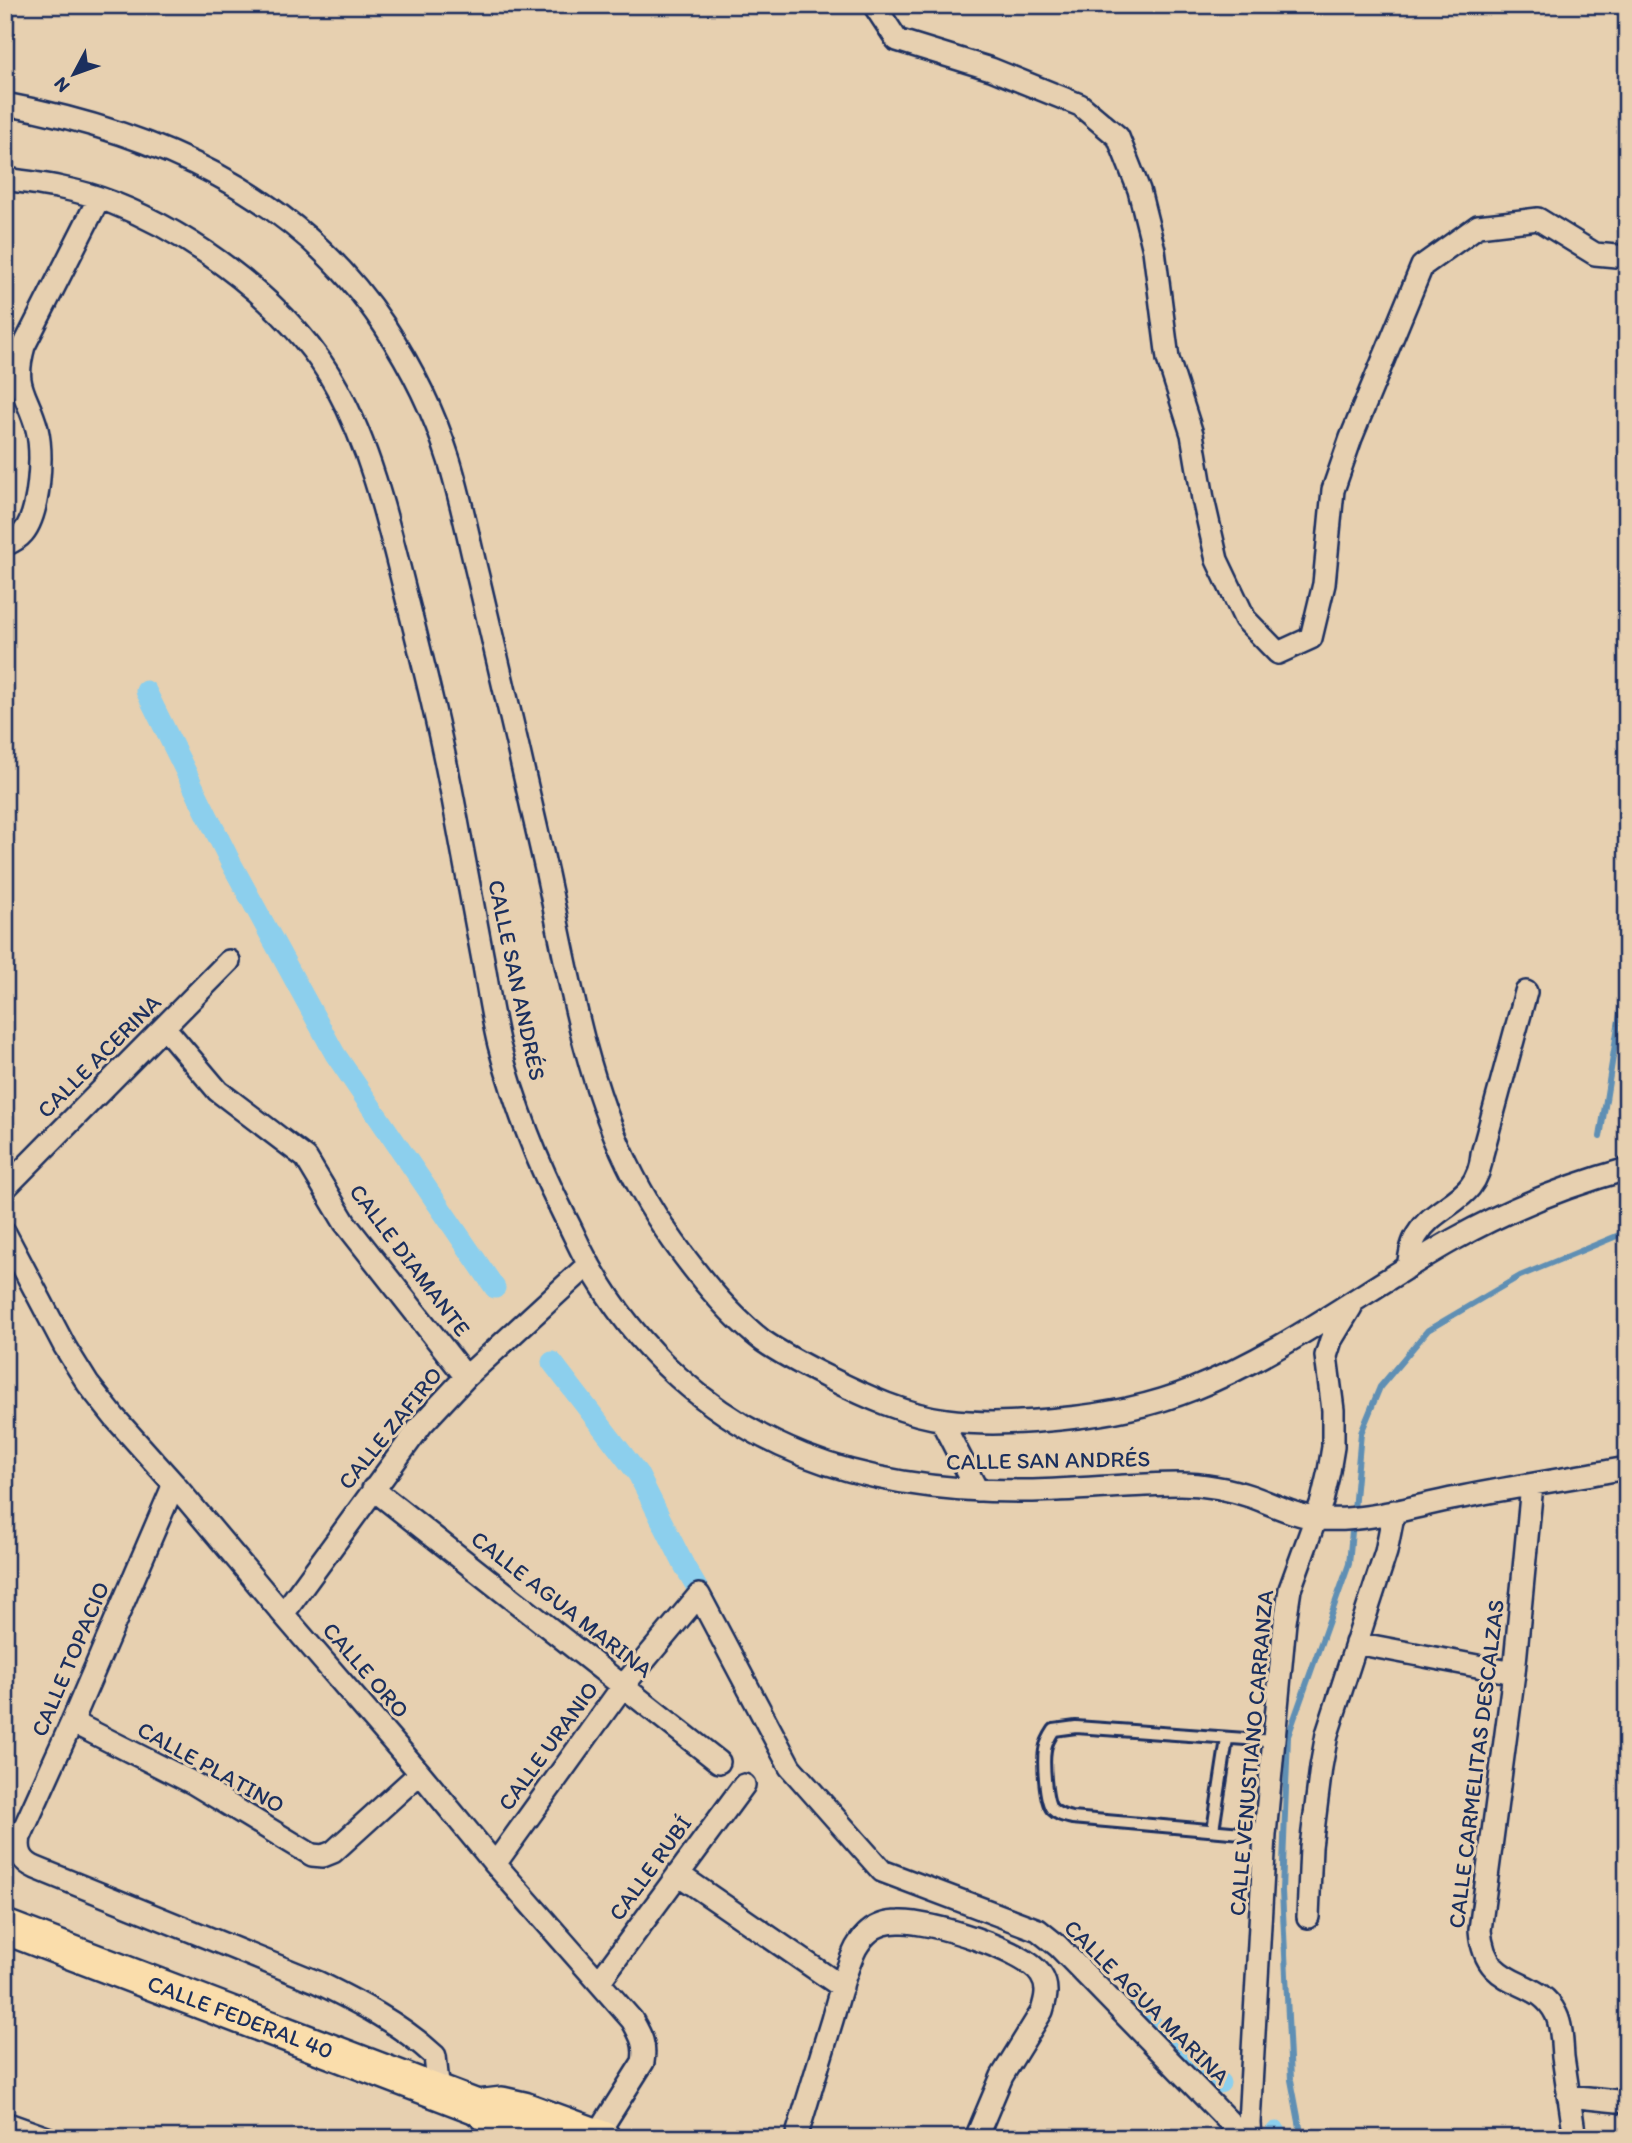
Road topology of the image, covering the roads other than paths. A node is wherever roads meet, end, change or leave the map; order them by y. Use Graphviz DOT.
graph roads {
  1 [pos="874,5"];
  2 [pos="5,103"];
  3 [pos="5,179"];
  4 [pos="99,198"];
  5 [pos="1627,257"];
  6 [pos="5,545"];
  7 [pos="229,961"];
  8 [pos="1525,992"];
  9 [pos="164,1027"];
  10 [pos="1627,1169"];
  11 [pos="5,1188"];
  12 [pos="5,1233"];
  13 [pos="589,1265"];
  14 [pos="1408,1267"];
  15 [pos="1354,1302"];
  16 [pos="466,1377"];
  17 [pos="941,1420"];
  18 [pos="1627,1468"];
  19 [pos="174,1484"];
  20 [pos="1532,1485"];
  21 [pos="373,1489"];
  22 [pos="977,1490"];
  23 [pos="1394,1511"];
  24 [pos="1326,1519"];
  25 [pos="699,1595"];
  26 [pos="283,1614"];
  27 [pos="1356,1643"];
  28 [pos="1514,1673"];
  29 [pos="624,1686"];
  30 [pos="72,1723"];
  31 [pos="1227,1739"];
  32 [pos="1274,1741"];
  33 [pos="719,1762"];
  34 [pos="420,1773"];
  35 [pos="744,1785"];
  36 [pos="1213,1830"];
  37 [pos="1265,1835"];
  38 [pos="495,1864"];
  39 [pos="678,1874"];
  40 [pos="1308,1917"];
  41 [pos="5,1927"];
  42 [pos="599,1982"];
  43 [pos="842,1987"];
  44 [pos="439,2094"];
  45 [pos="1568,2096"];
  46 [pos="1627,2102"];
  47 [pos="477,2107"];
  48 [pos="5,2123"];
  49 [pos="598,2137"];
  50 [pos="47,2138"];
  51 [pos="520,2138"];
  52 [pos="796,2138"];
  53 [pos="976,2138"];
  54 [pos="1248,2138"];
  55 [pos="1575,2138"];
  1 -- 5 [label="street"];
  2 -- 17 [label="street"];
  3 -- 4 [label="street, CALLE SAN ANDRÉS"];
  4 -- 6 [label="street"];
  4 -- 13 [label="street, CALLE SAN ANDRÉS"];
  7 -- 9 [label="street, CALLE ACERINA"];
  8 -- 14 [label="street"];
  9 -- 11 [label="street, CALLE ACERINA"];
  9 -- 16 [label="street, CALLE DIAMANTE"];
  10 -- 14 [label="street"];
  12 -- 19 [label="street, CALLE ORO"];
  13 -- 16 [label="street, CALLE ZAFIRO"];
  13 -- 22 [label="street, CALLE SAN ANDRÉS"];
  14 -- 15 [label="street"];
  15 -- 17 [label="street"];
  15 -- 24 [label="street, CALLE VENUSTIANO CARRANZA"];
  16 -- 21 [label="street, CALLE ZAFIRO"];
  17 -- 22 [label="street"];
  18 -- 20 [label="street"];
  19 -- 26 [label="street, CALLE ORO"];
  19 -- 30 [label="street, CALLE TOPACIO"];
  20 -- 23 [label="street"];
  20 -- 28 [label="street, CALLE CARMELITAS DESCALZAS"];
  21 -- 26 [label="street, CALLE ZAFIRO"];
  21 -- 29 [label="street, CALLE AGUA MARINA"];
  22 -- 24 [label="street, CALLE SAN ANDRÉS"];
  23 -- 24 [label="street"];
  23 -- 27 [label="street"];
  24 -- 32 [label="street, CALLE VENUSTIANO CARRANZA"];
  25 -- 29 [label="street, CALLE URANIO"];
  25 -- 54 [label="street, CALLE AGUA MARINA"];
  26 -- 34 [label="street, CALLE ORO"];
  27 -- 28 [label="street"];
  27 -- 40 [label="street"];
  28 -- 45 [label="street, CALLE CARMELITAS DESCALZAS"];
  29 -- 33 [label="street, CALLE AGUA MARINA"];
  29 -- 38 [label="street, CALLE URANIO"];
  30 -- 34 [label="street, CALLE PLATINO"];
  30 -- 44 [label="street, CALLE TOPACIO"];
  31 -- 32 [label="lane"];
  31 -- 36 [label="lane"];
  31 -- 36 [label="lane"];
  32 -- 37 [label="street, CALLE VENUSTIANO CARRANZA"];
  34 -- 38 [label="street, CALLE ORO"];
  35 -- 39 [label="street, CALLE RUBÍ"];
  36 -- 37 [label="lane"];
  37 -- 54 [label="street, CALLE VENUSTIANO CARRANZA"];
  38 -- 42 [label="street, CALLE ORO"];
  39 -- 42 [label="street, CALLE RUBÍ"];
  39 -- 43 [label="street"];
  41 -- 44 [label="main road, CALLE FEDERAL 40"];
  42 -- 49 [label="street, CALLE ORO"];
  43 -- 52 [label="street"];
  43 -- 53 [label="street"];
  44 -- 47 [label="main road, CALLE FEDERAL 40"];
  45 -- 46 [label="street"];
  45 -- 55 [label="street, CALLE CARMELITAS DESCALZAS"];
  47 -- 49 [label="main road, CALLE FEDERAL 40"];
  47 -- 51 [label="main road, CALLE FEDERAL 40"];
  48 -- 50 [label="street"];
}
